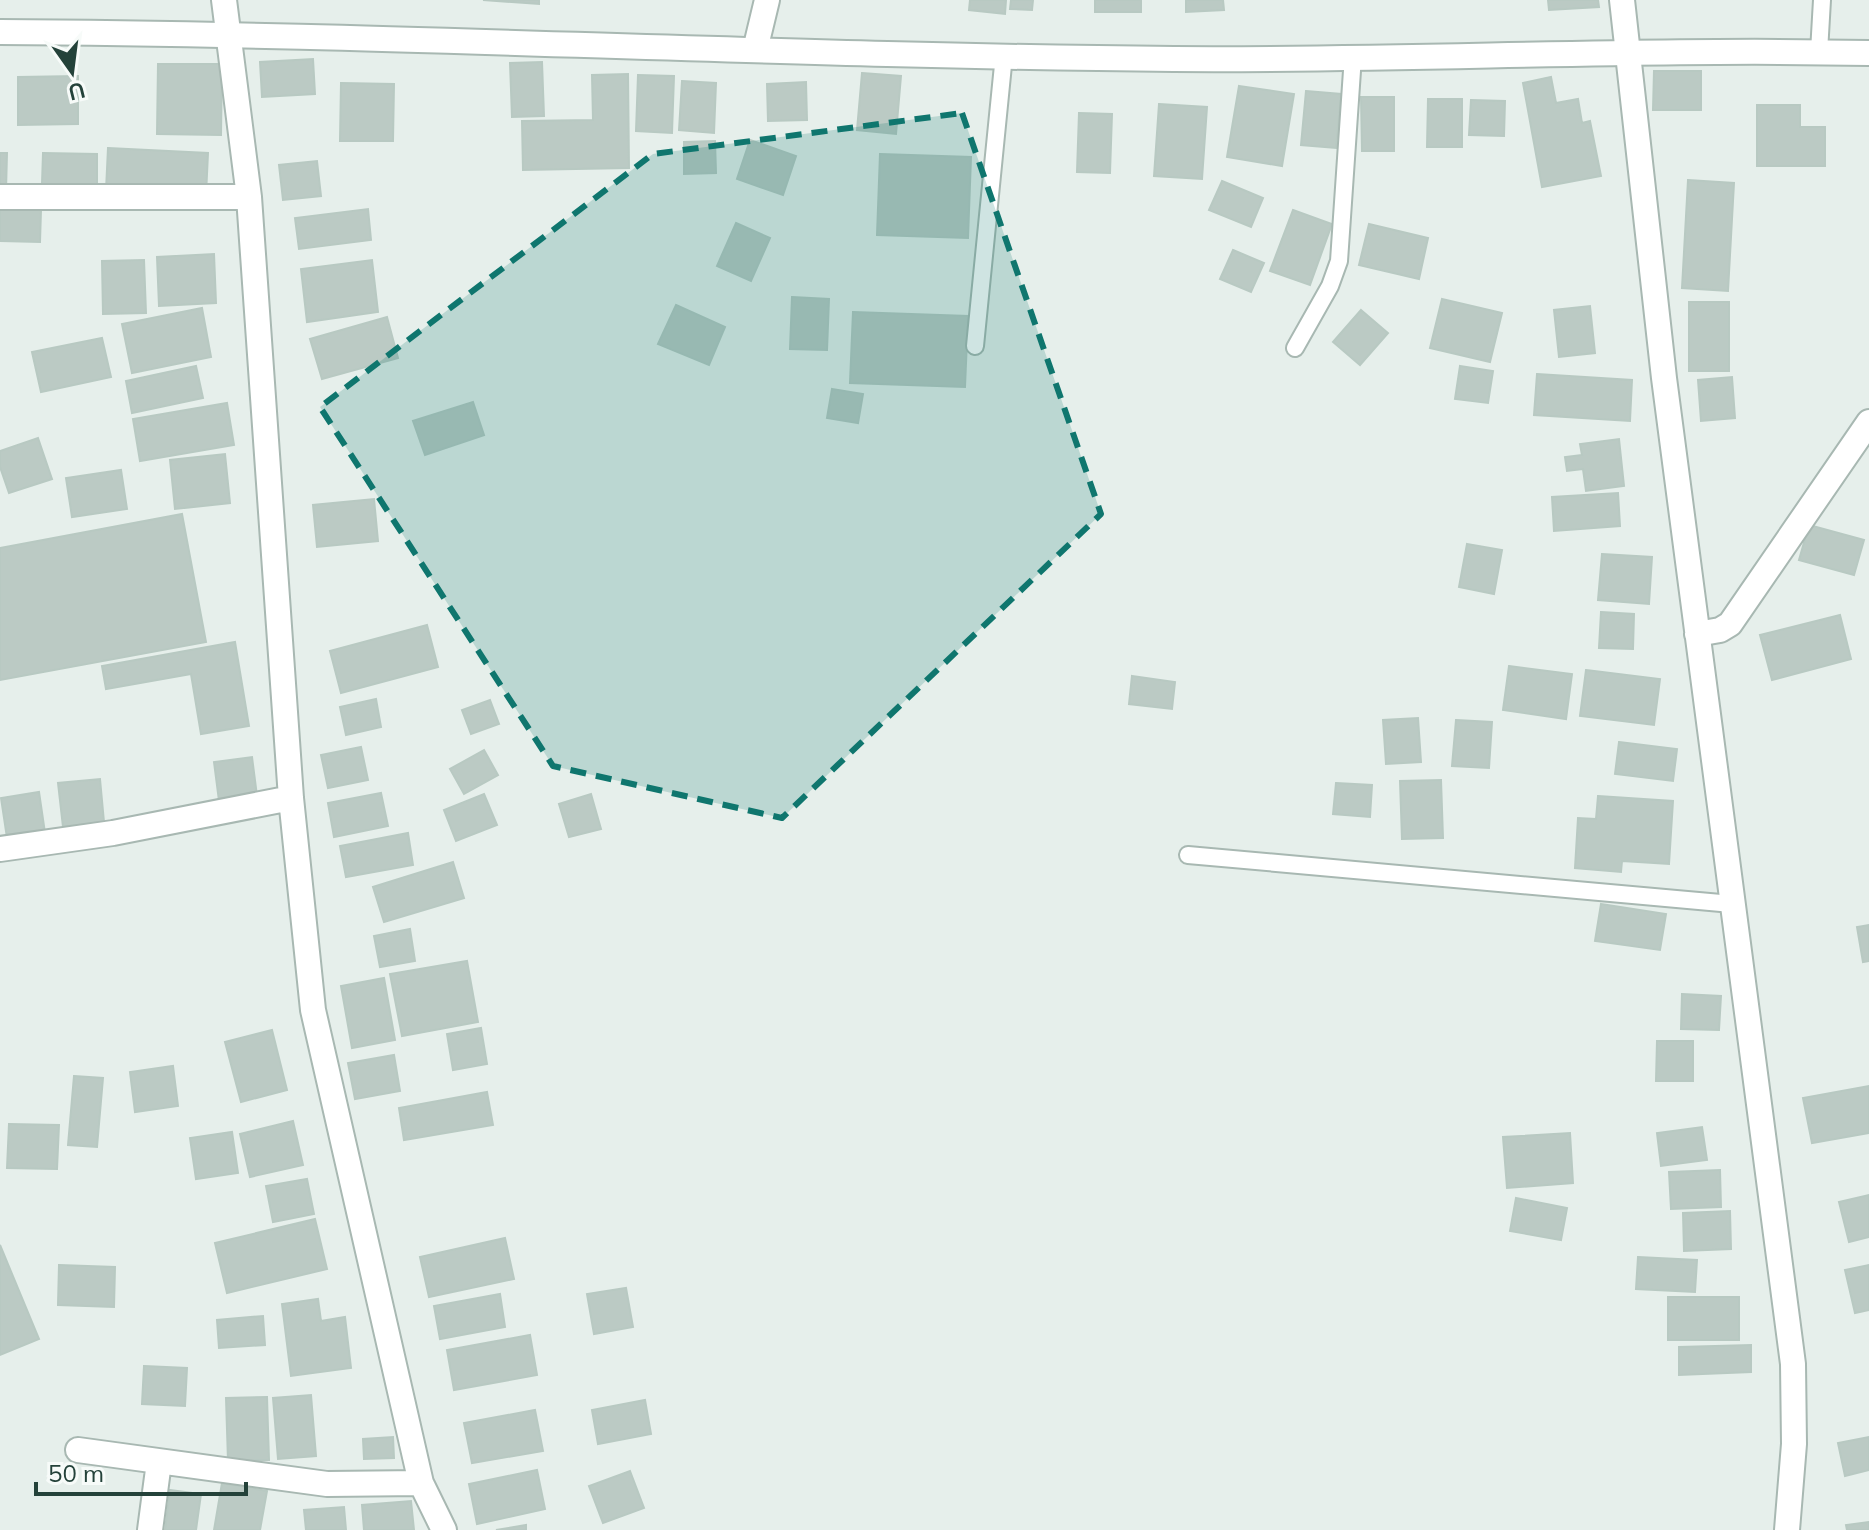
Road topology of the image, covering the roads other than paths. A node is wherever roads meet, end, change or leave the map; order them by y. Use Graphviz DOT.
graph roads {
  1 [pos="224,0"];
  2 [pos="767,0"];
  3 [pos="1622,0"];
  4 [pos="1822,0"];
  5 [pos="0,32"];
  6 [pos="227,33"];
  7 [pos="755,50"];
  8 [pos="1627,52"];
  9 [pos="1819,52"];
  10 [pos="1869,53"];
  11 [pos="1004,55"];
  12 [pos="1353,56"];
  13 [pos="0,197"];
  14 [pos="249,197"];
  15 [pos="975,346"];
  16 [pos="1295,348"];
  17 [pos="1869,422"];
  18 [pos="1697,634"];
  19 [pos="291,798"];
  20 [pos="0,849"];
  21 [pos="1188,855"];
  22 [pos="1732,904"];
  23 [pos="78,1450"];
  24 [pos="159,1462"];
  25 [pos="421,1483"];
  26 [pos="150,1530"];
  27 [pos="444,1530"];
  28 [pos="1787,1530"];
  1 -- 6 [label="street"];
  2 -- 7 [label="street"];
  3 -- 8 [label="street"];
  4 -- 9 [label="lane"];
  5 -- 6 [label="street"];
  6 -- 7 [label="street"];
  6 -- 14 [label="street"];
  7 -- 11 [label="street"];
  8 -- 9 [label="street"];
  8 -- 12 [label="street"];
  8 -- 18 [label="street"];
  9 -- 10 [label="street"];
  11 -- 12 [label="street"];
  11 -- 15 [label="lane"];
  12 -- 16 [label="lane"];
  13 -- 14 [label="street"];
  14 -- 19 [label="street"];
  17 -- 18 [label="street"];
  18 -- 22 [label="street"];
  19 -- 20 [label="street"];
  19 -- 25 [label="street"];
  21 -- 22 [label="lane"];
  22 -- 28 [label="street"];
  23 -- 24 [label="street"];
  24 -- 25 [label="street"];
  24 -- 26 [label="street"];
  25 -- 27 [label="street"];
}
